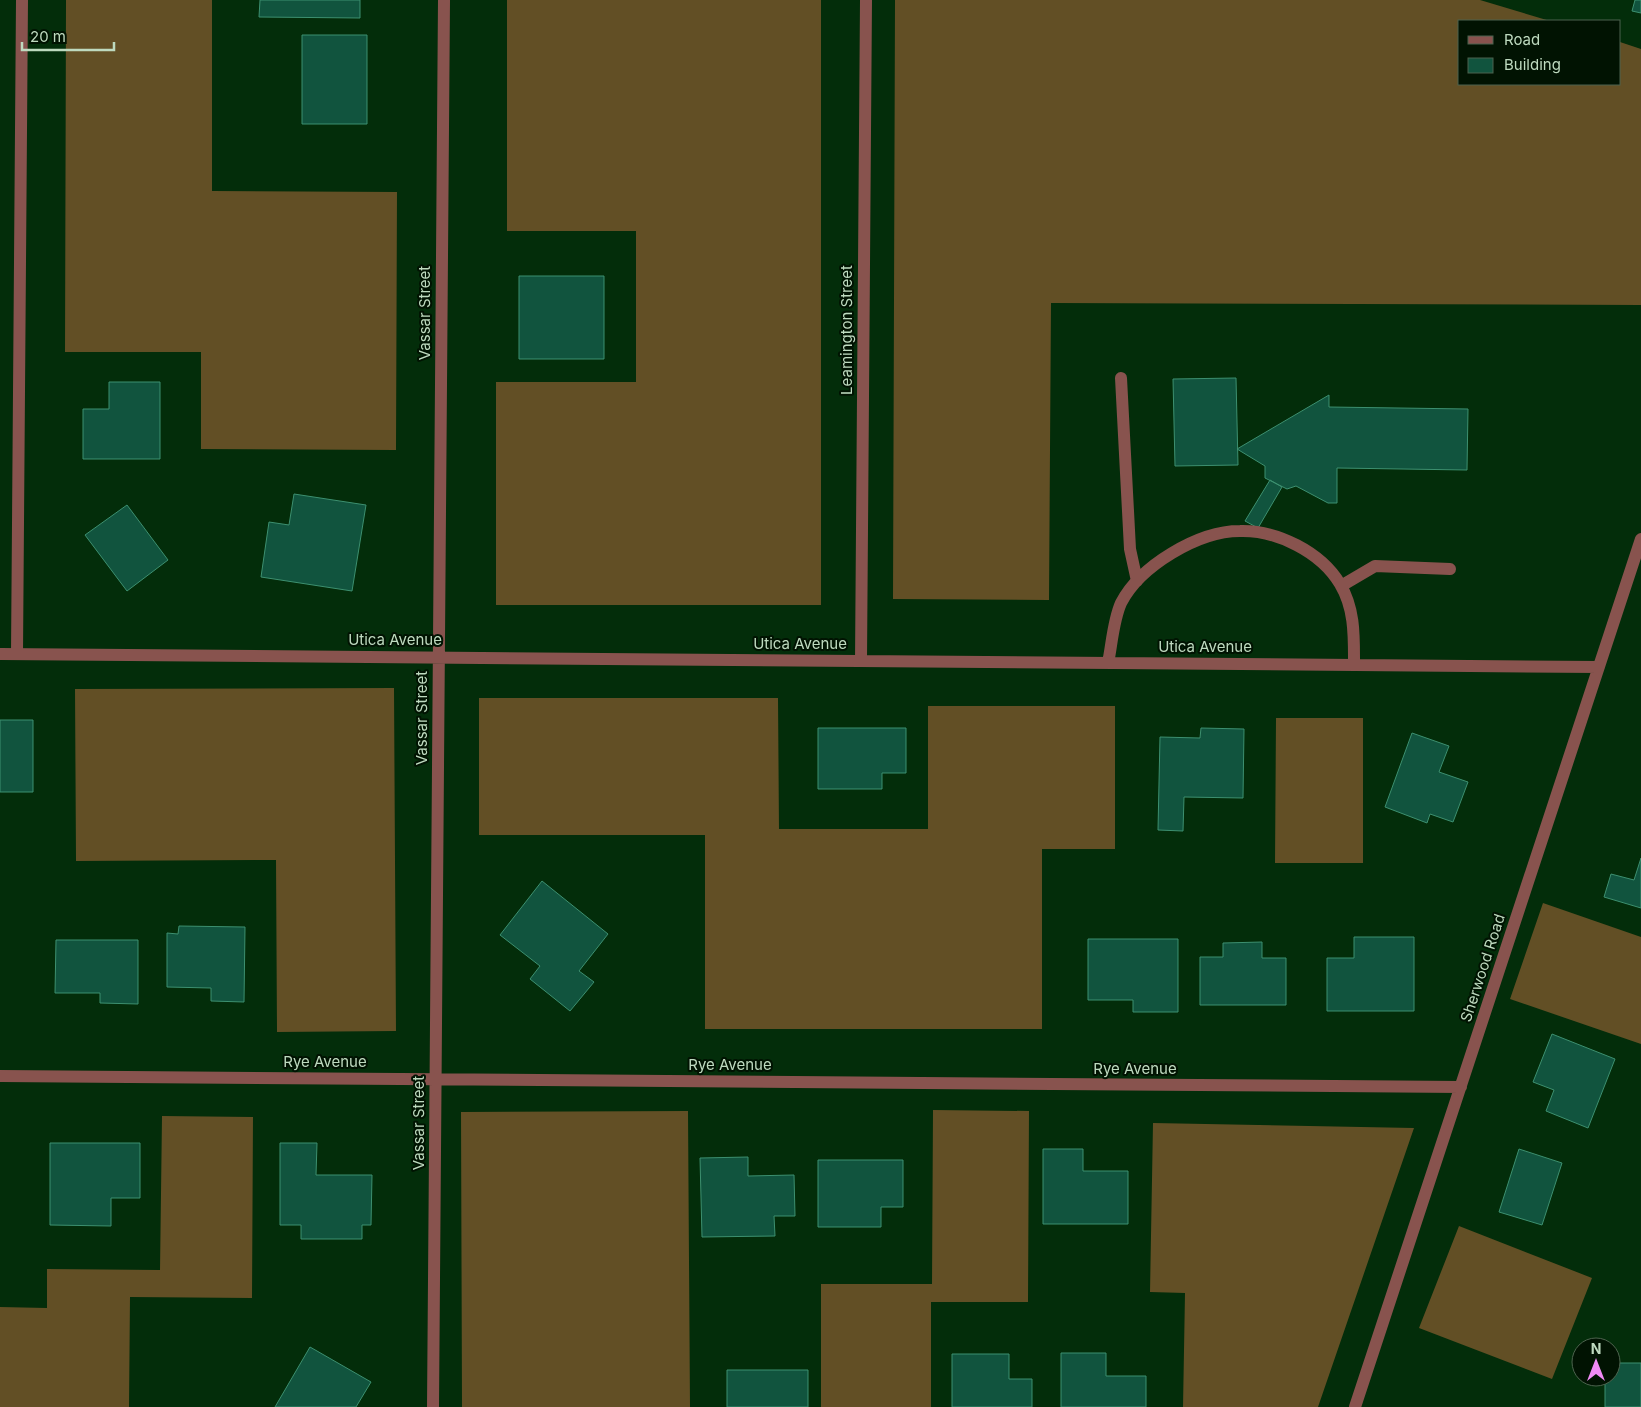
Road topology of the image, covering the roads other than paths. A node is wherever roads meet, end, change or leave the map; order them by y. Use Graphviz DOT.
graph roads {
  1 [pos="22,0"];
  2 [pos="444,0"];
  3 [pos="866,0"];
  4 [pos="1121,378"];
  5 [pos="1641,539"];
  6 [pos="1450,569"];
  7 [pos="1137,581"];
  8 [pos="1341,586"];
  9 [pos="0,654"];
  10 [pos="17,654"];
  11 [pos="439,657"];
  12 [pos="861,661"];
  13 [pos="1108,663"];
  14 [pos="1354,665"];
  15 [pos="1599,667"];
  16 [pos="0,1076"];
  17 [pos="435,1079"];
  18 [pos="1461,1088"];
  19 [pos="433,1407"];
  20 [pos="1355,1407"];
  1 -- 10 [label="street"];
  2 -- 11 [label="street, Vassar Street"];
  3 -- 12 [label="street, Leamington Street"];
  4 -- 7 [label="street"];
  5 -- 15 [label="street, Sherwood Road"];
  6 -- 8 [label="street"];
  7 -- 8 [label="street"];
  7 -- 13 [label="street"];
  8 -- 14 [label="street"];
  9 -- 10 [label="street, Utica Avenue"];
  10 -- 11 [label="street, Utica Avenue"];
  11 -- 12 [label="street, Utica Avenue"];
  11 -- 17 [label="street, Vassar Street"];
  12 -- 13 [label="street, Utica Avenue"];
  13 -- 14 [label="street, Utica Avenue"];
  14 -- 15 [label="street, Utica Avenue"];
  15 -- 18 [label="street, Sherwood Road"];
  16 -- 17 [label="street, Rye Avenue"];
  17 -- 18 [label="street, Rye Avenue"];
  17 -- 19 [label="street, Vassar Street"];
  18 -- 20 [label="street, Sherwood Road"];
}
